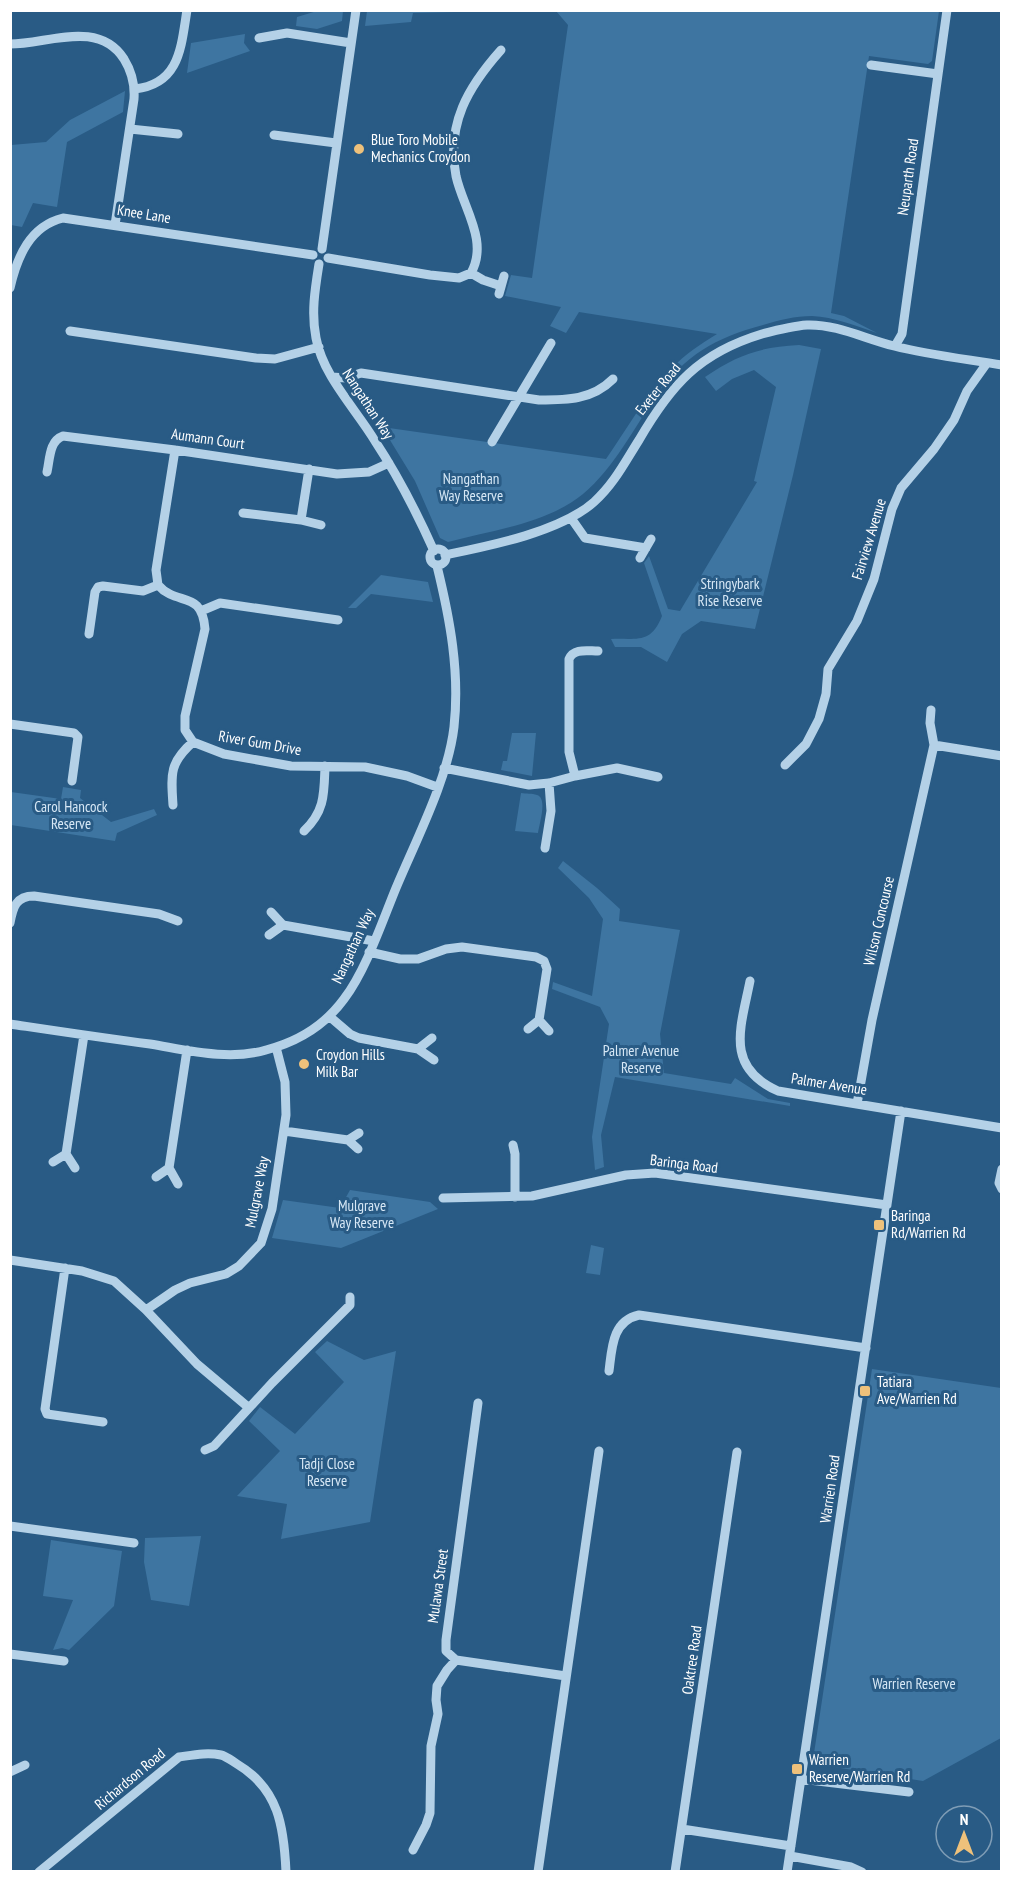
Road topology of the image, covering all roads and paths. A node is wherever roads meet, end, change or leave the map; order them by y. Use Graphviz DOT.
graph roads {
  1 [pos="187,10"];
  2 [pos="356,10"];
  3 [pos="947,10"];
  4 [pos="259,38"];
  5 [pos="351,43"];
  6 [pos="10,45"];
  7 [pos="501,50"];
  8 [pos="871,65"];
  9 [pos="938,74"];
  10 [pos="135,89"];
  11 [pos="130,129"];
  12 [pos="178,134"];
  13 [pos="274,135"];
  14 [pos="336,143"];
  15 [pos="115,225"];
  16 [pos="318,252"];
  17 [pos="328,258"];
  18 [pos="319,264"];
  19 [pos="471,273"];
  20 [pos="504,276"];
  21 [pos="10,288"];
  22 [pos="70,331"];
  23 [pos="551,343"];
  24 [pos="895,346"];
  25 [pos="319,347"];
  26 [pos="987,363"];
  27 [pos="1002,365"];
  28 [pos="332,377"];
  29 [pos="613,379"];
  30 [pos="518,398"];
  31 [pos="492,442"];
  32 [pos="175,450"];
  33 [pos="389,463"];
  34 [pos="309,470"];
  35 [pos="47,472"];
  36 [pos="243,513"];
  37 [pos="571,518"];
  38 [pos="301,520"];
  39 [pos="321,525"];
  40 [pos="434,550"];
  41 [pos="446,555"];
  42 [pos="640,558"];
  43 [pos="437,566"];
  44 [pos="158,585"];
  45 [pos="201,611"];
  46 [pos="338,620"];
  47 [pos="89,634"];
  48 [pos="598,651"];
  49 [pos="931,710"];
  50 [pos="10,723"];
  51 [pos="193,742"];
  52 [pos="934,745"];
  53 [pos="1002,756"];
  54 [pos="785,765"];
  55 [pos="325,766"];
  56 [pos="444,768"];
  57 [pos="575,776"];
  58 [pos="658,777"];
  59 [pos="72,782"];
  60 [pos="549,783"];
  61 [pos="437,788"];
  62 [pos="173,805"];
  63 [pos="304,831"];
  64 [pos="545,848"];
  65 [pos="271,912"];
  66 [pos="178,921"];
  67 [pos="10,923"];
  68 [pos="283,925"];
  69 [pos="269,935"];
  70 [pos="374,941"];
  71 [pos="369,952"];
  72 [pos="750,981"];
  73 [pos="329,1016"];
  74 [pos="539,1020"];
  75 [pos="10,1024"];
  76 [pos="528,1029"];
  77 [pos="549,1031"];
  78 [pos="84,1035"];
  79 [pos="432,1038"];
  80 [pos="276,1047"];
  81 [pos="418,1049"];
  82 [pos="187,1050"];
  83 [pos="434,1060"];
  84 [pos="857,1104"];
  85 [pos="901,1111"];
  86 [pos="1002,1128"];
  87 [pos="284,1131"];
  88 [pos="359,1133"];
  89 [pos="348,1140"];
  90 [pos="513,1144"];
  91 [pos="358,1149"];
  92 [pos="66,1154"];
  93 [pos="53,1162"];
  94 [pos="75,1168"];
  95 [pos="170,1168"];
  96 [pos="1002,1169"];
  97 [pos="156,1177"];
  98 [pos="178,1184"];
  99 [pos="1002,1189"];
  100 [pos="515,1197"];
  101 [pos="443,1198"];
  102 [pos="887,1205"];
  103 [pos="10,1260"];
  104 [pos="65,1268"];
  105 [pos="350,1297"];
  106 [pos="146,1310"];
  107 [pos="866,1348"];
  108 [pos="609,1371"];
  109 [pos="478,1403"];
  110 [pos="248,1407"];
  111 [pos="103,1422"];
  112 [pos="205,1450"];
  113 [pos="599,1451"];
  114 [pos="737,1452"];
  115 [pos="10,1526"];
  116 [pos="134,1544"];
  117 [pos="10,1654"];
  118 [pos="456,1660"];
  119 [pos="64,1661"];
  120 [pos="566,1676"];
  121 [pos="25,1765"];
  122 [pos="10,1772"];
  123 [pos="801,1779"];
  124 [pos="909,1792"];
  125 [pos="682,1829"];
  126 [pos="413,1850"];
  127 [pos="790,1851"];
  128 [pos="39,1872"];
  129 [pos="286,1872"];
  130 [pos="538,1872"];
  131 [pos="675,1872"];
  132 [pos="787,1872"];
  133 [pos="862,1872"];
  1 -- 10 [label="street"];
  2 -- 5 [label="street"];
  3 -- 9 [label="street, Neuparth Road"];
  4 -- 5 [label="street"];
  5 -- 14 [label="street"];
  6 -- 10 [label="street"];
  7 -- 19 [label="street"];
  8 -- 9 [label="street"];
  9 -- 24 [label="street, Neuparth Road"];
  10 -- 11 [label="street"];
  11 -- 12 [label="street"];
  11 -- 15 [label="street"];
  13 -- 14 [label="street"];
  14 -- 16 [label="street"];
  15 -- 16 [label="street, Knee Lane"];
  15 -- 21 [label="street, Knee Lane"];
  16 -- 17 [label="street"];
  16 -- 18 [label="street"];
  17 -- 18 [label="street"];
  17 -- 19 [label="street"];
  18 -- 25 [label="street, Nangathan Way"];
  19 -- 20 [label="street"];
  22 -- 25 [label="street"];
  23 -- 30 [label="street"];
  24 -- 26 [label="street, Exeter Road"];
  24 -- 37 [label="street, Exeter Road"];
  25 -- 28 [label="street, Nangathan Way"];
  26 -- 27 [label="street, Exeter Road"];
  26 -- 54 [label="street, Fairview Avenue"];
  28 -- 30 [label="street"];
  28 -- 33 [label="street, Nangathan Way"];
  29 -- 30 [label="street"];
  30 -- 31 [label="street"];
  32 -- 34 [label="street, Aumann Court"];
  32 -- 35 [label="street, Aumann Court"];
  32 -- 44 [label="street"];
  33 -- 34 [label="street, Aumann Court"];
  33 -- 40 [label="street, Nangathan Way"];
  34 -- 38 [label="street"];
  36 -- 38 [label="street"];
  37 -- 41 [label="street, Exeter Road"];
  37 -- 42 [label="street"];
  38 -- 39 [label="street"];
  40 -- 41 [label="street"];
  40 -- 43 [label="street"];
  41 -- 43 [label="street"];
  43 -- 56 [label="street, Nangathan Way"];
  44 -- 45 [label="street"];
  44 -- 47 [label="street"];
  45 -- 46 [label="street"];
  45 -- 51 [label="street"];
  48 -- 57 [label="street"];
  49 -- 52 [label="street, Wilson Concourse"];
  50 -- 59 [label="street"];
  51 -- 55 [label="street, River Gum Drive"];
  51 -- 62 [label="street"];
  52 -- 53 [label="street"];
  52 -- 84 [label="street, Wilson Concourse"];
  55 -- 61 [label="street, River Gum Drive"];
  55 -- 63 [label="street"];
  56 -- 60 [label="street"];
  56 -- 61 [label="street, Nangathan Way"];
  57 -- 58 [label="street"];
  57 -- 60 [label="street"];
  60 -- 64 [label="street"];
  61 -- 70 [label="street, Nangathan Way"];
  65 -- 68 [label="street"];
  66 -- 67 [label="street"];
  68 -- 69 [label="street"];
  68 -- 70 [label="street"];
  70 -- 71 [label="street, Nangathan Way"];
  71 -- 73 [label="street, Nangathan Way"];
  71 -- 74 [label="street"];
  72 -- 84 [label="street, Palmer Avenue"];
  73 -- 80 [label="street, Nangathan Way"];
  73 -- 81 [label="street"];
  74 -- 76 [label="street"];
  74 -- 77 [label="street"];
  75 -- 78 [label="street, Nangathan Way"];
  78 -- 82 [label="street, Nangathan Way"];
  78 -- 92 [label="street"];
  79 -- 81 [label="street"];
  80 -- 82 [label="street, Nangathan Way"];
  80 -- 87 [label="street, Mulgrave Way"];
  81 -- 83 [label="street"];
  82 -- 95 [label="street"];
  84 -- 85 [label="street, Palmer Avenue"];
  85 -- 86 [label="street, Palmer Avenue"];
  85 -- 102 [label="street, Warrien Road"];
  87 -- 89 [label="street"];
  87 -- 106 [label="street, Mulgrave Way"];
  88 -- 89 [label="street"];
  89 -- 91 [label="street"];
  90 -- 100 [label="street"];
  92 -- 93 [label="street"];
  92 -- 94 [label="street"];
  95 -- 97 [label="street"];
  95 -- 98 [label="street"];
  96 -- 99 [label="street"];
  100 -- 101 [label="street, Baringa Road"];
  100 -- 102 [label="street, Baringa Road"];
  102 -- 107 [label="street, Warrien Road"];
  103 -- 104 [label="street"];
  104 -- 106 [label="street"];
  104 -- 111 [label="street"];
  105 -- 110 [label="street"];
  106 -- 110 [label="street"];
  107 -- 108 [label="street"];
  107 -- 123 [label="street, Warrien Road"];
  109 -- 118 [label="street, Mulawa Street"];
  110 -- 112 [label="street"];
  113 -- 120 [label="street"];
  114 -- 125 [label="street, Oaktree Road"];
  115 -- 116 [label="street"];
  117 -- 119 [label="street"];
  118 -- 120 [label="street"];
  118 -- 126 [label="street"];
  120 -- 130 [label="street"];
  121 -- 122 [label="street"];
  123 -- 124 [label="street"];
  123 -- 127 [label="street, Warrien Road"];
  125 -- 127 [label="street"];
  125 -- 131 [label="street, Oaktree Road"];
  127 -- 132 [label="street, Warrien Road"];
  127 -- 133 [label="street"];
  128 -- 129 [label="street, Richardson Road"];
}
